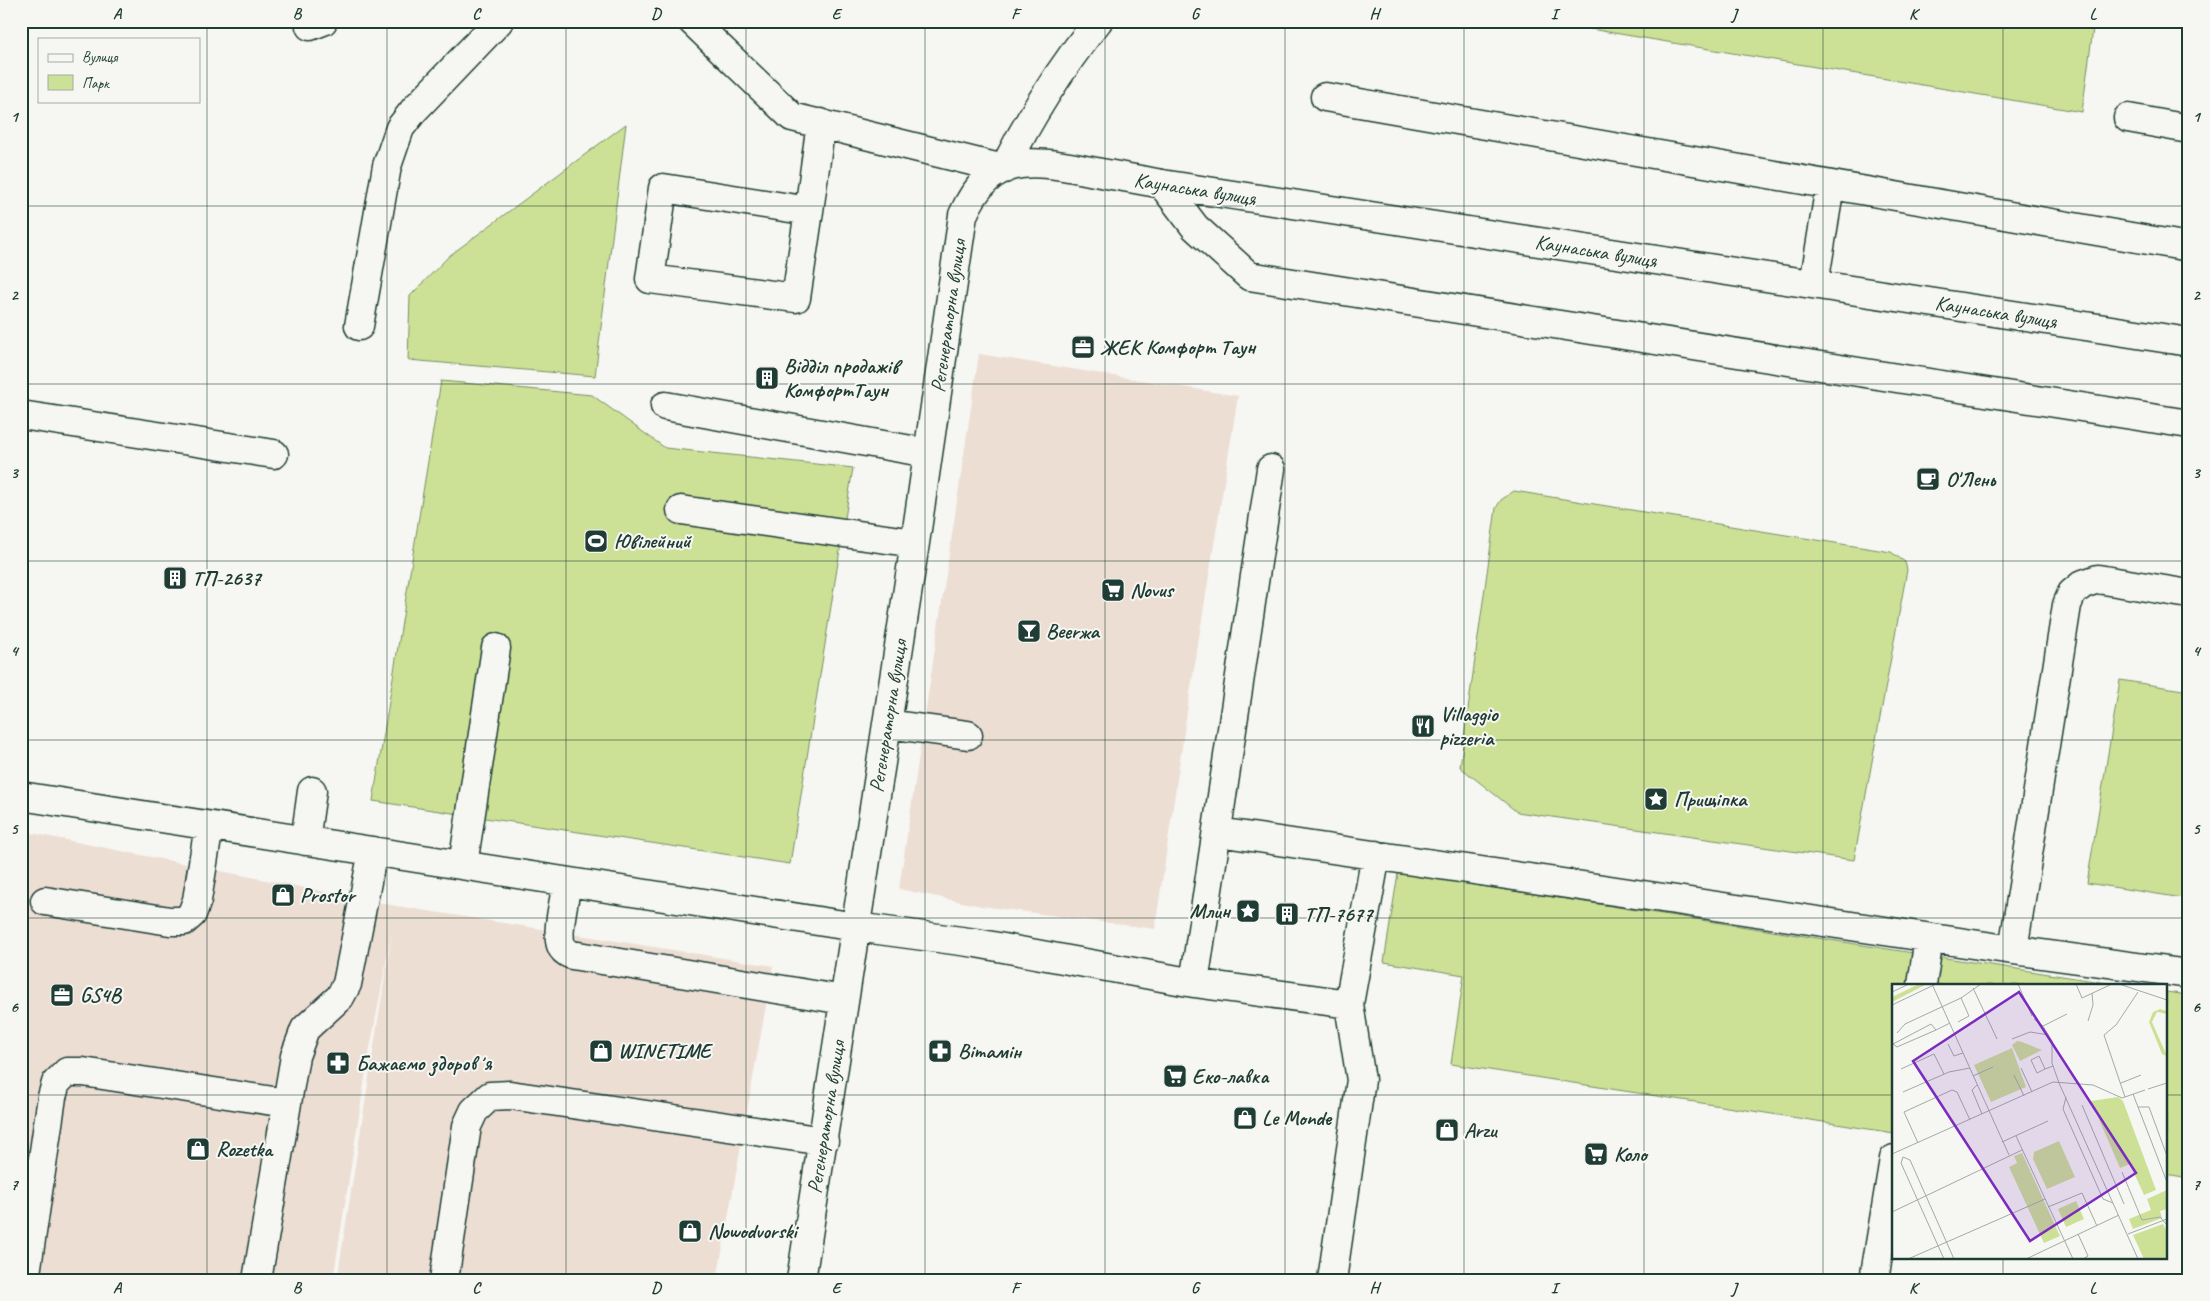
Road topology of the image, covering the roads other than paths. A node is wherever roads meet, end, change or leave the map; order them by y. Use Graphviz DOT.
graph roads {
  1 [pos="499,21"];
  2 [pos="692,21"];
  3 [pos="1098,21"];
  4 [pos="1325,97"];
  5 [pos="2128,118"];
  6 [pos="821,123"];
  7 [pos="2189,129"];
  8 [pos="1004,169"];
  9 [pos="1162,184"];
  10 [pos="1830,186"];
  11 [pos="809,211"];
  12 [pos="2189,247"];
  13 [pos="1814,284"];
  14 [pos="359,326"];
  15 [pos="2189,342"];
  16 [pos="665,406"];
  17 [pos="21,415"];
  18 [pos="2189,424"];
  19 [pos="928,453"];
  20 [pos="274,454"];
  21 [pos="1271,470"];
  22 [pos="681,510"];
  23 [pos="915,543"];
  24 [pos="2189,594"];
  25 [pos="496,648"];
  26 [pos="887,724"];
  27 [pos="968,735"];
  28 [pos="312,791"];
  29 [pos="21,796"];
  30 [pos="208,826"];
  31 [pos="1218,832"];
  32 [pos="305,841"];
  33 [pos="373,851"];
  34 [pos="1376,855"];
  35 [pos="463,865"];
  36 [pos="567,882"];
  37 [pos="45,901"];
  38 [pos="856,927"];
  39 [pos="1930,938"];
  40 [pos="2013,950"];
  41 [pos="2189,974"];
  42 [pos="1194,983"];
  43 [pos="1922,984"];
  44 [pos="844,1000"];
  45 [pos="1349,1004"];
  46 [pos="286,1103"];
  47 [pos="824,1141"];
  48 [pos="1892,1171"];
  49 [pos="25,1280"];
  50 [pos="257,1280"];
  51 [pos="444,1280"];
  52 [pos="801,1280"];
  53 [pos="1332,1280"];
  54 [pos="1874,1280"];
  1 -- 14 [label="street"];
  2 -- 6 [label="street"];
  3 -- 8 [label="street"];
  4 -- 10 [label="street"];
  5 -- 7 [label="street"];
  6 -- 8 [label="street"];
  6 -- 11 [label="street"];
  8 -- 9 [label="street, Каунаська вулиця"];
  8 -- 19 [label="street, Регенераторна вулиця"];
  9 -- 13 [label="street, Каунаська вулиця"];
  9 -- 18 [label="street"];
  10 -- 12 [label="street"];
  10 -- 13 [label="street"];
  11 -- 11 [label="street"];
  13 -- 15 [label="street, Каунаська вулиця"];
  16 -- 19 [label="street"];
  17 -- 20 [label="street"];
  19 -- 23 [label="street, Регенераторна вулиця"];
  21 -- 31 [label="street"];
  22 -- 23 [label="street"];
  23 -- 26 [label="street, Регенераторна вулиця"];
  24 -- 40 [label="street"];
  25 -- 35 [label="street"];
  26 -- 27 [label="street"];
  26 -- 38 [label="street, Регенераторна вулиця"];
  28 -- 32 [label="street"];
  29 -- 30 [label="street"];
  30 -- 32 [label="street"];
  30 -- 37 [label="street"];
  31 -- 34 [label="street"];
  31 -- 42 [label="street"];
  32 -- 33 [label="street"];
  33 -- 35 [label="street"];
  33 -- 46 [label="street"];
  34 -- 39 [label="street"];
  34 -- 45 [label="street"];
  35 -- 36 [label="street"];
  36 -- 38 [label="street"];
  36 -- 44 [label="street"];
  38 -- 42 [label="street"];
  38 -- 44 [label="street, Регенераторна вулиця"];
  39 -- 40 [label="street"];
  39 -- 43 [label="street"];
  40 -- 41 [label="street"];
  42 -- 45 [label="street"];
  44 -- 47 [label="street, Регенераторна вулиця"];
  45 -- 53 [label="street"];
  46 -- 49 [label="street"];
  46 -- 50 [label="street"];
  47 -- 51 [label="street"];
  47 -- 52 [label="street, Регенераторна вулиця"];
  48 -- 54 [label="street"];
}
